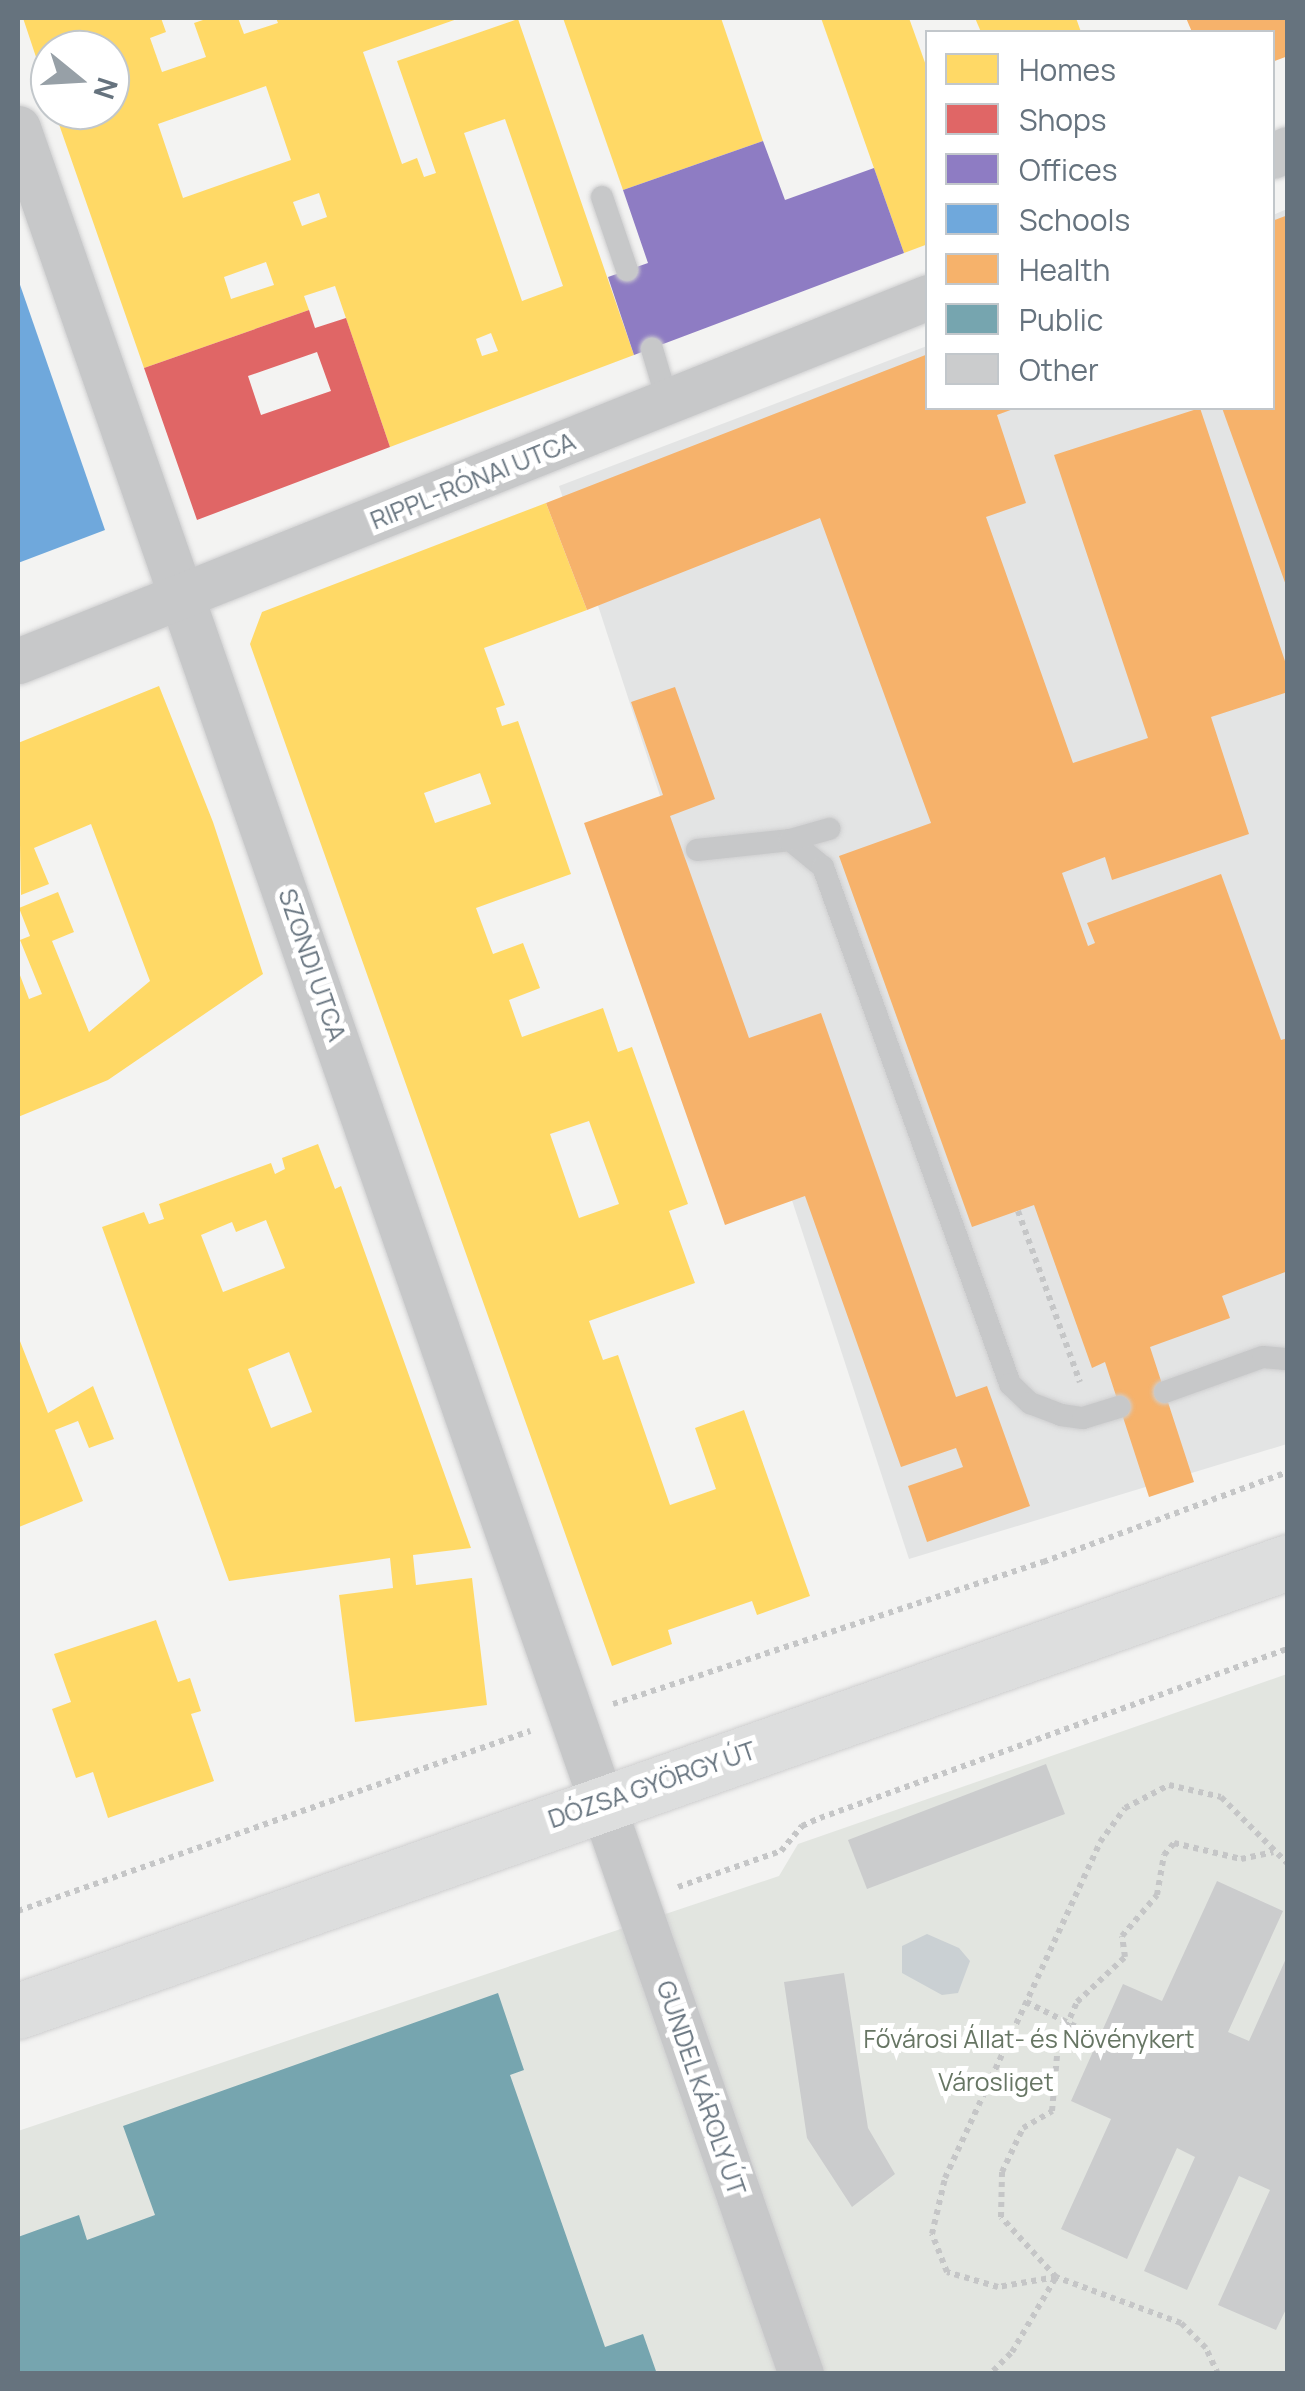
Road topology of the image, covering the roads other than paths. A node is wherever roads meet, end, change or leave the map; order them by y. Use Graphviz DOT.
graph roads {
  1 [pos="18,128"];
  2 [pos="602,197"];
  3 [pos="627,270"];
  4 [pos="925,298"];
  5 [pos="652,349"];
  6 [pos="668,403"];
  7 [pos="182,595"];
  8 [pos="18,661"];
  9 [pos="829,829"];
  10 [pos="790,840"];
  11 [pos="697,850"];
  12 [pos="1288,1358"];
  13 [pos="1165,1392"];
  14 [pos="1120,1407"];
  15 [pos="1288,1562"];
  16 [pos="604,1802"];
  17 [pos="18,2011"];
  18 [pos="800,2374"];
  1 -- 7 [label="street, SZONDI UTCA"];
  2 -- 3 [label="lane"];
  4 -- 6 [label="street, RIPPL-RÓNAI UTCA"];
  5 -- 6 [label="lane"];
  6 -- 7 [label="street, RIPPL-RÓNAI UTCA"];
  7 -- 8 [label="street, RIPPL-RÓNAI UTCA"];
  7 -- 16 [label="street, SZONDI UTCA"];
  9 -- 10 [label="lane"];
  10 -- 11 [label="lane"];
  10 -- 14 [label="lane"];
  12 -- 13 [label="lane"];
  15 -- 16 [label="main road, DÓZSA GYÖRGY ÚT"];
  16 -- 17 [label="main road, DÓZSA GYÖRGY ÚT"];
  16 -- 18 [label="street, GUNDEL KÁROLY ÚT"];
}
